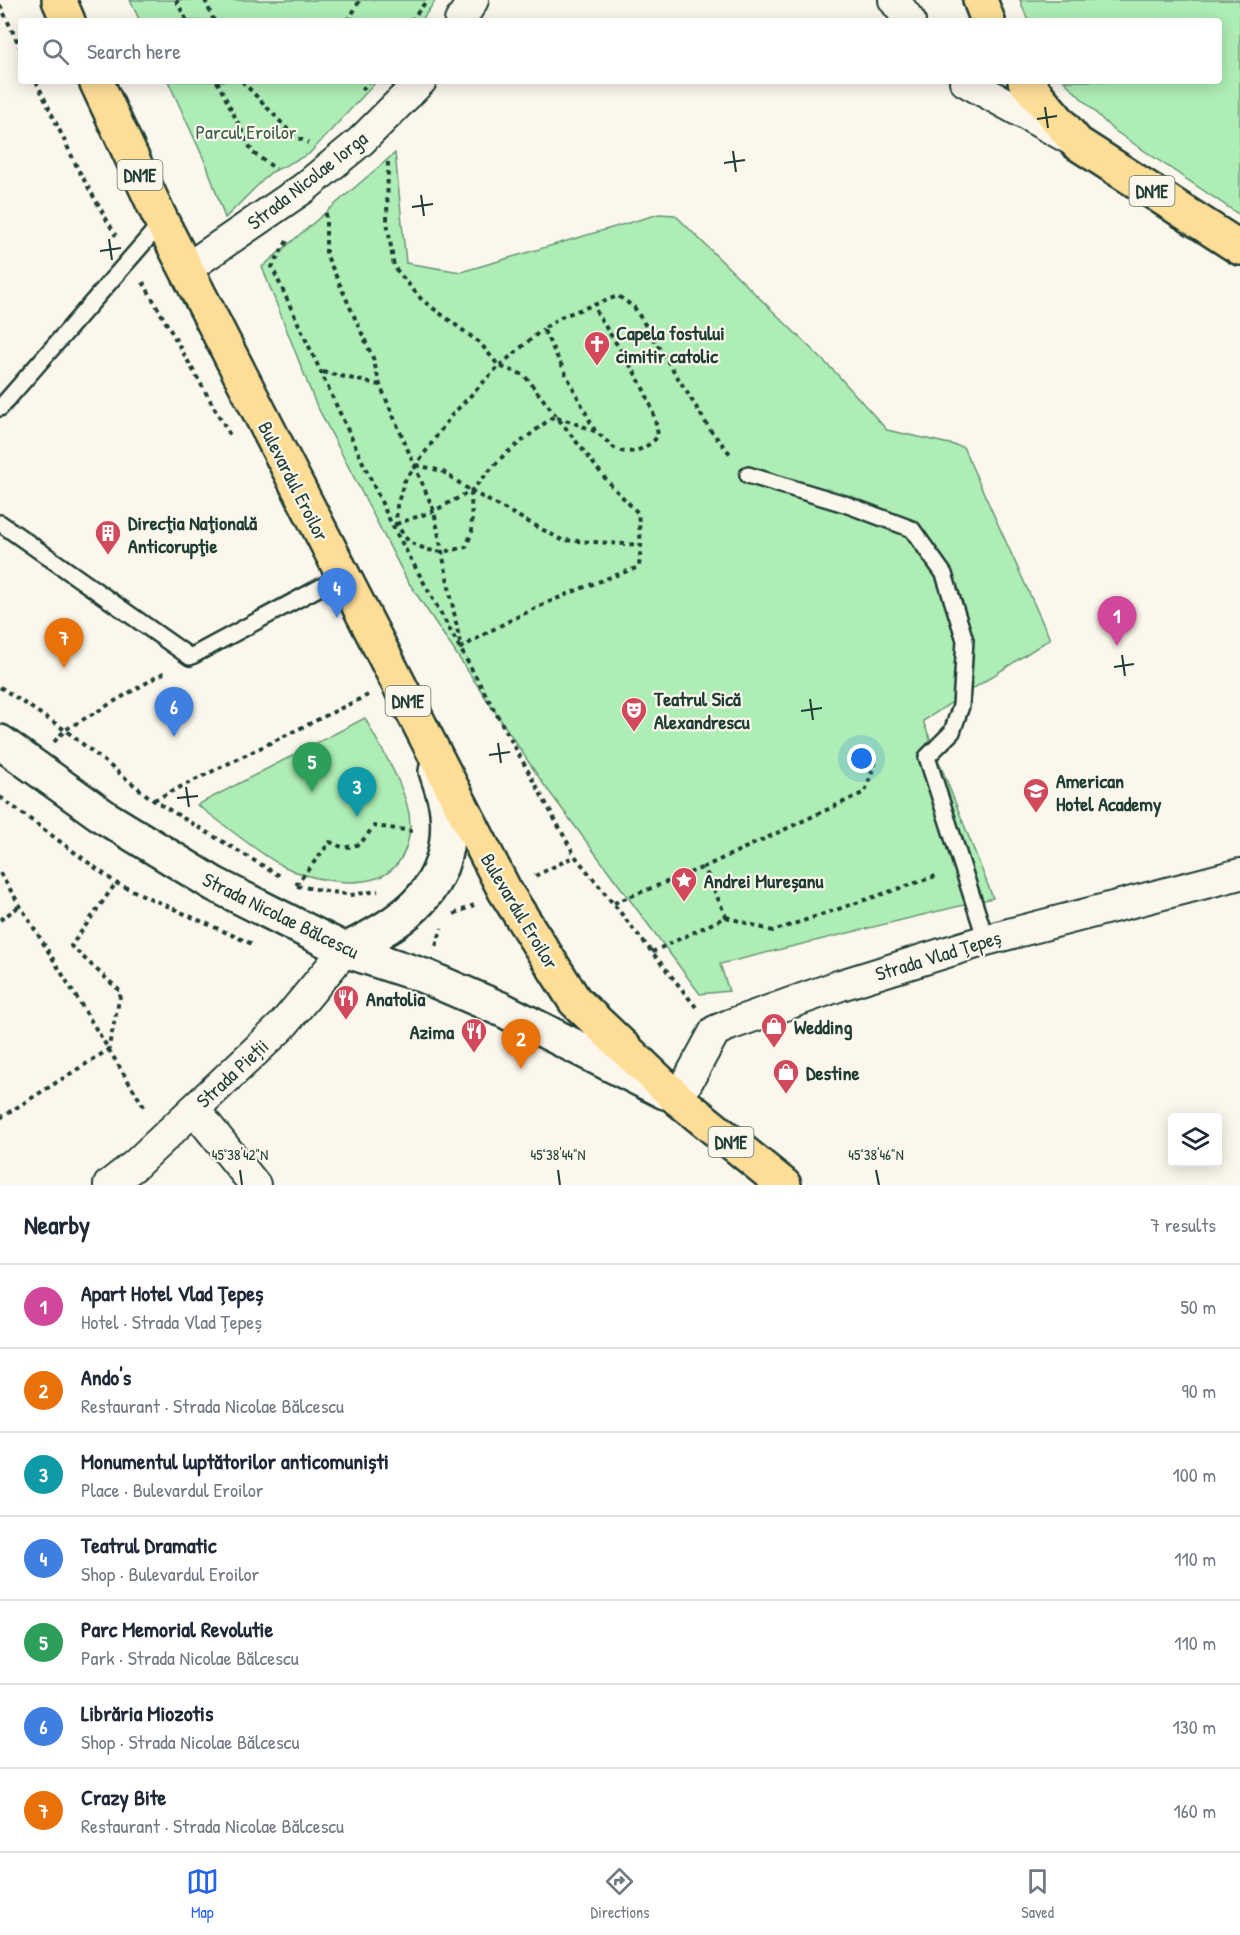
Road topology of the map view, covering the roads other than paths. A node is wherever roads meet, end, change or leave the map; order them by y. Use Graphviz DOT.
graph roads {
  1 [pos="59,0"];
  2 [pos="473,0"];
  3 [pos="894,0"];
  4 [pos="980,0"];
  5 [pos="67,18"];
  6 [pos="462,18"];
  7 [pos="908,18"];
  8 [pos="987,18"];
  9 [pos="97,84"];
  10 [pos="418,84"];
  11 [pos="970,84"];
  12 [pos="1028,84"];
  13 [pos="1077,143"];
  14 [pos="162,222"];
  15 [pos="1240,248"];
  16 [pos="186,268"];
  17 [pos="0,408"];
  18 [pos="748,475"];
  19 [pos="0,524"];
  20 [pos="343,575"];
  21 [pos="425,733"];
  22 [pos="0,742"];
  23 [pos="1240,874"];
  24 [pos="986,940"];
  25 [pos="345,950"];
  26 [pos="678,1099"];
  27 [pos="194,1109"];
  28 [pos="109,1185"];
  29 [pos="255,1185"];
  30 [pos="784,1185"];
  1 -- 5 [label="main road"];
  2 -- 6 [label="street"];
  3 -- 7 [label="street"];
  4 -- 8 [label="main road"];
  9 -- 14 [label="main road, Bulevardul Eroilor / DN1E"];
  10 -- 16 [label="street, Strada Nicolae Iorga"];
  11 -- 13 [label="street"];
  12 -- 13 [label="main road, DN1E"];
  13 -- 15 [label="main road, DN1E"];
  14 -- 16 [label="main road, Bulevardul Eroilor / DN1E"];
  14 -- 17 [label="lane"];
  16 -- 20 [label="main road, Bulevardul Eroilor / DN1E"];
  18 -- 24 [label="lane"];
  19 -- 20 [label="lane"];
  20 -- 21 [label="main road, Bulevardul Eroilor / DN1E"];
  21 -- 25 [label="street"];
  21 -- 26 [label="main road, Bulevardul Eroilor / DN1E"];
  22 -- 25 [label="street, Strada Nicolae Bălcescu"];
  23 -- 24 [label="street, Strada Vlad Țepeș"];
  24 -- 26 [label="street, Strada Vlad Țepeș"];
  25 -- 26 [label="street, Strada Nicolae Bălcescu"];
  25 -- 27 [label="street, Strada Pieții"];
  26 -- 30 [label="main road, DN1E"];
  27 -- 28 [label="street, Strada Pieții"];
  27 -- 29 [label="street"];
}
